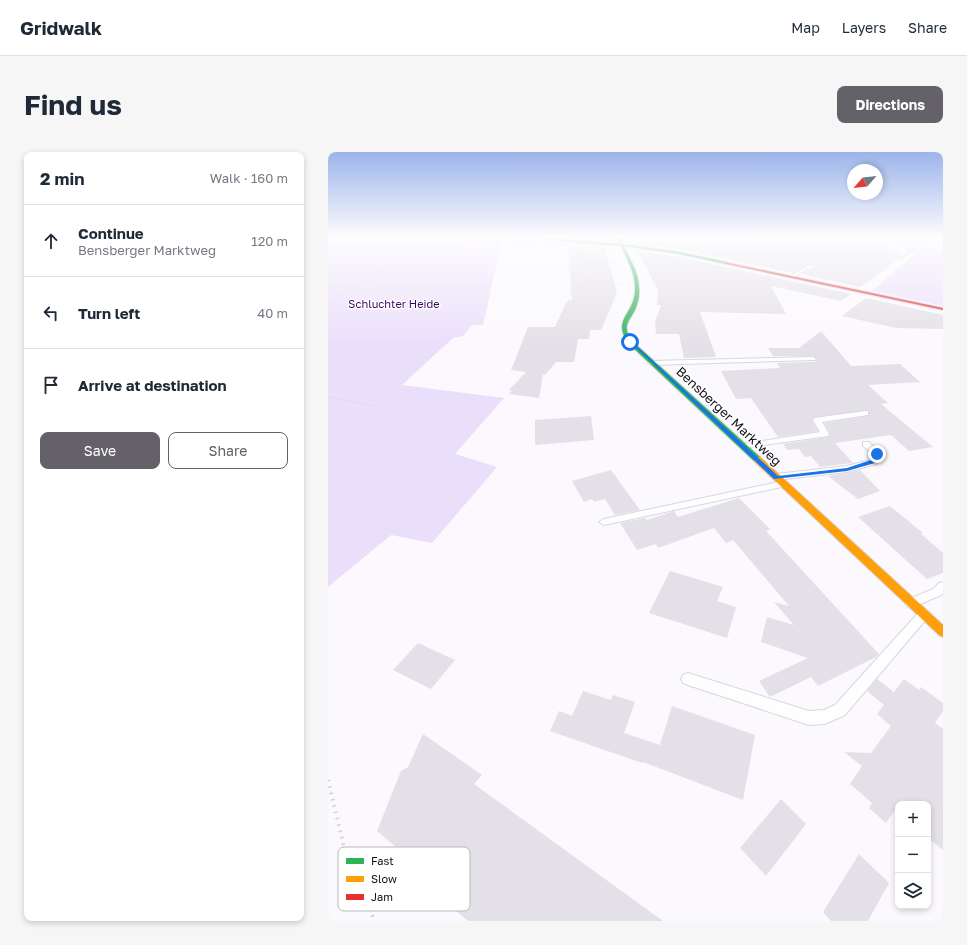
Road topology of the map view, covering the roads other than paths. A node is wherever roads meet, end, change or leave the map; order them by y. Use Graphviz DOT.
graph roads {
  1 [pos="634,273"];
  2 [pos="771,273"];
  3 [pos="797,273"];
  4 [pos="790,277"];
  5 [pos="943,309"];
  6 [pos="813,359"];
  7 [pos="651,363"];
  8 [pos="865,413"];
  9 [pos="866,444"];
  10 [pos="742,446"];
  11 [pos="780,480"];
  12 [pos="604,522"];
  13 [pos="943,586"];
  14 [pos="911,603"];
  15 [pos="924,614"];
  16 [pos="943,632"];
  17 [pos="688,679"];
  1 -- 7 [label="street, Bensberger Marktweg"];
  2 -- 4 [label="street"];
  3 -- 4 [label="lane"];
  4 -- 5 [label="street"];
  6 -- 7 [label="lane"];
  7 -- 10 [label="street, Bensberger Marktweg"];
  8 -- 10 [label="lane"];
  9 -- 11 [label="lane"];
  10 -- 11 [label="street, Bensberger Marktweg"];
  11 -- 12 [label="lane"];
  11 -- 14 [label="street, Bensberger Marktweg"];
  13 -- 14 [label="lane"];
  14 -- 15 [label="street, Bensberger Marktweg"];
  15 -- 16 [label="street, Bensberger Marktweg"];
  15 -- 17 [label="lane"];
}
